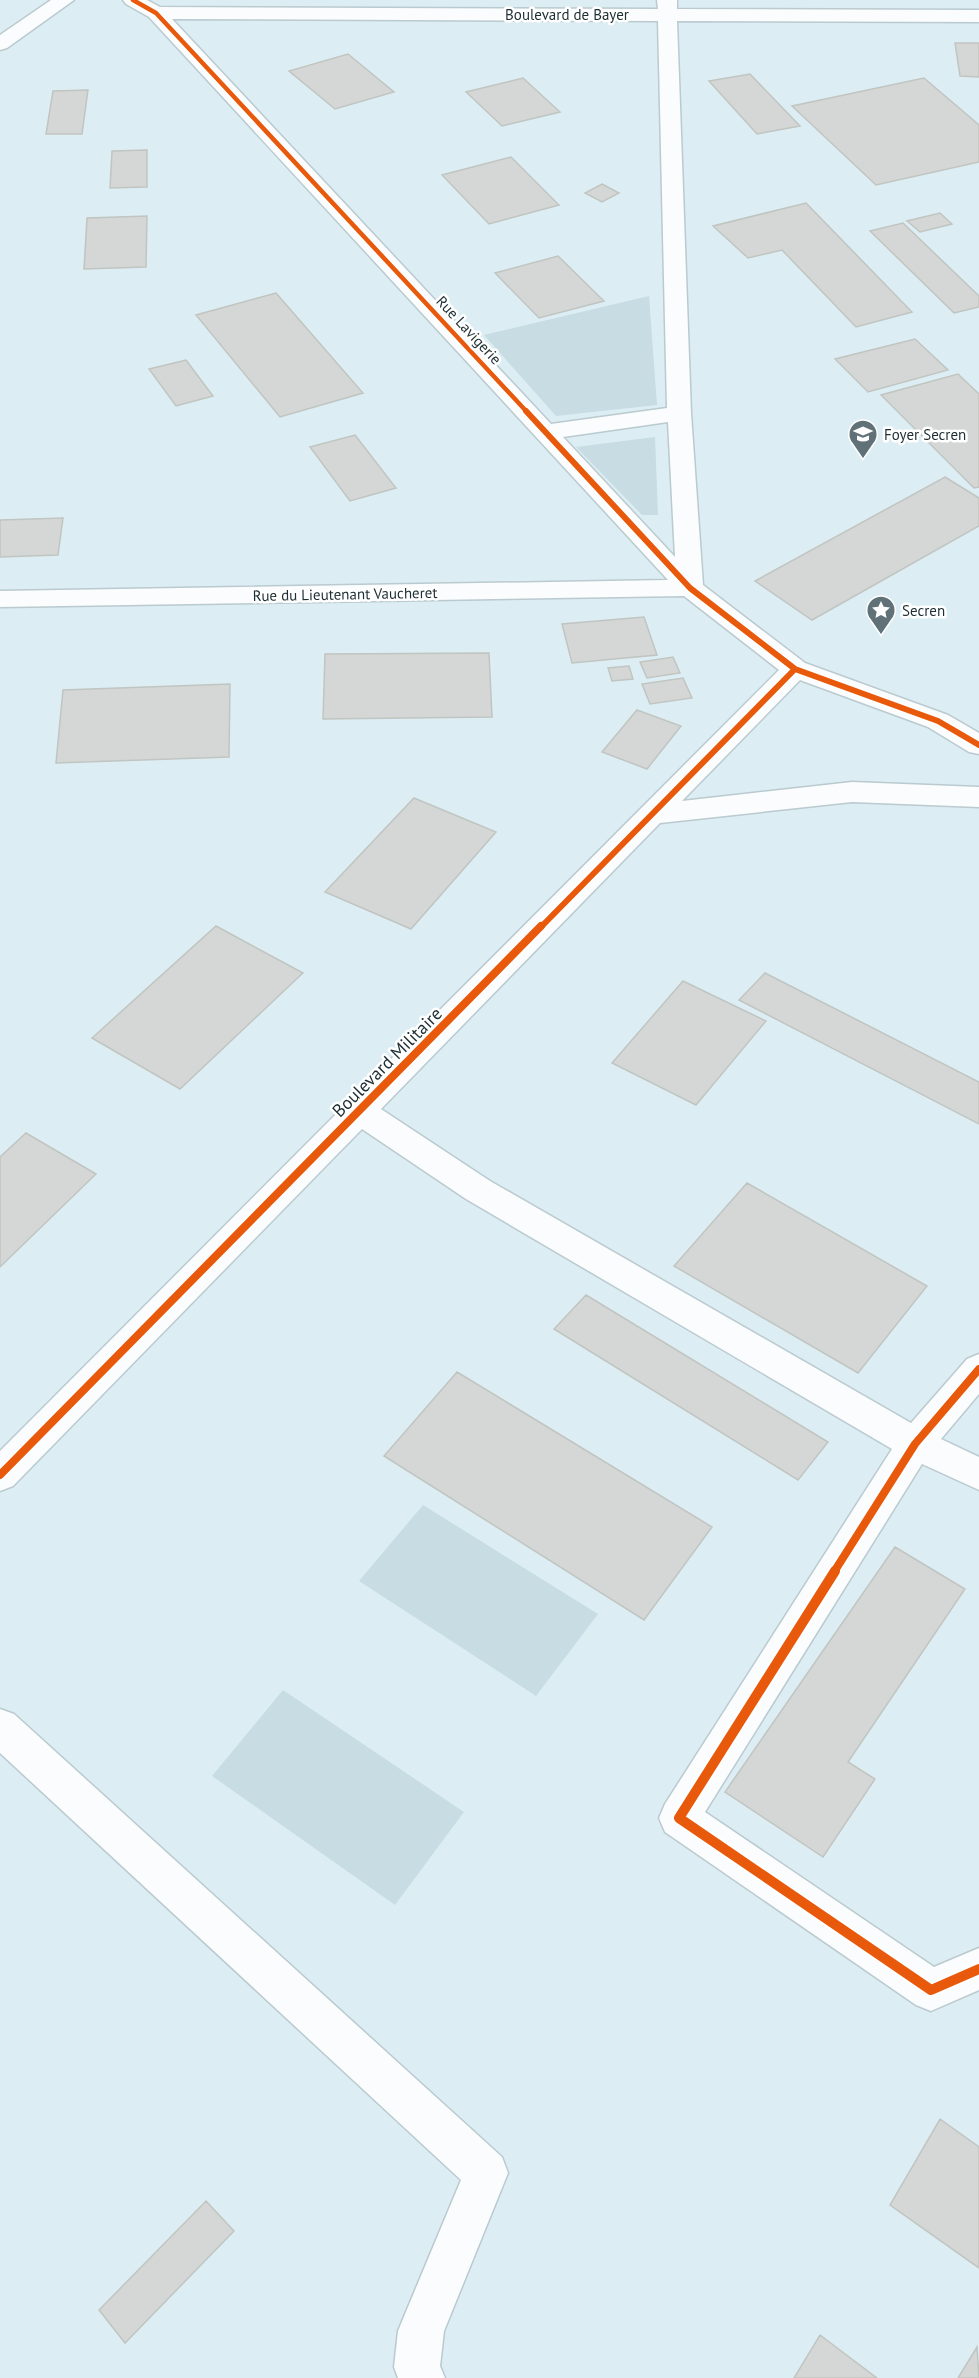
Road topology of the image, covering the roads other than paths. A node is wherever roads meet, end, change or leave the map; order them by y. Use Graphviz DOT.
graph roads {
  1 [pos="64,0"];
  2 [pos="133,0"];
  3 [pos="737,0"];
  4 [pos="668,7"];
  5 [pos="156,13"];
  6 [pos="721,15"];
  7 [pos="979,16"];
  8 [pos="0,44"];
  9 [pos="679,413"];
  10 [pos="545,432"];
  11 [pos="690,588"];
  12 [pos="0,599"];
  13 [pos="795,669"];
  14 [pos="979,746"];
  15 [pos="979,797"];
  16 [pos="653,814"];
  17 [pos="359,1111"];
  18 [pos="979,1369"];
  19 [pos="915,1444"];
  20 [pos="979,1474"];
  21 [pos="0,1475"];
  22 [pos="0,1726"];
  23 [pos="979,1969"];
  24 [pos="422,2378"];
  1 -- 8 [label="street"];
  2 -- 5 [label="street, Rue Lavigerie"];
  3 -- 6 [label="street"];
  4 -- 5 [label="street, Boulevard de Bayer"];
  4 -- 6 [label="street, Boulevard de Bayer"];
  4 -- 9 [label="street"];
  5 -- 10 [label="street, Rue Lavigerie"];
  6 -- 7 [label="street, Boulevard de Bayer"];
  9 -- 10 [label="street"];
  9 -- 11 [label="street"];
  10 -- 11 [label="street, Rue Lavigerie"];
  11 -- 12 [label="street, Rue du Lieutenant Vaucheret"];
  11 -- 13 [label="street, Rue Lavigerie"];
  13 -- 14 [label="street, Rue Lavigerie"];
  13 -- 16 [label="street, Boulevard Militaire"];
  15 -- 16 [label="street"];
  16 -- 17 [label="street, Boulevard Militaire"];
  17 -- 19 [label="street"];
  17 -- 21 [label="street, Boulevard Militaire"];
  18 -- 19 [label="street"];
  19 -- 20 [label="street"];
  19 -- 23 [label="street"];
  22 -- 24 [label="street"];
}
